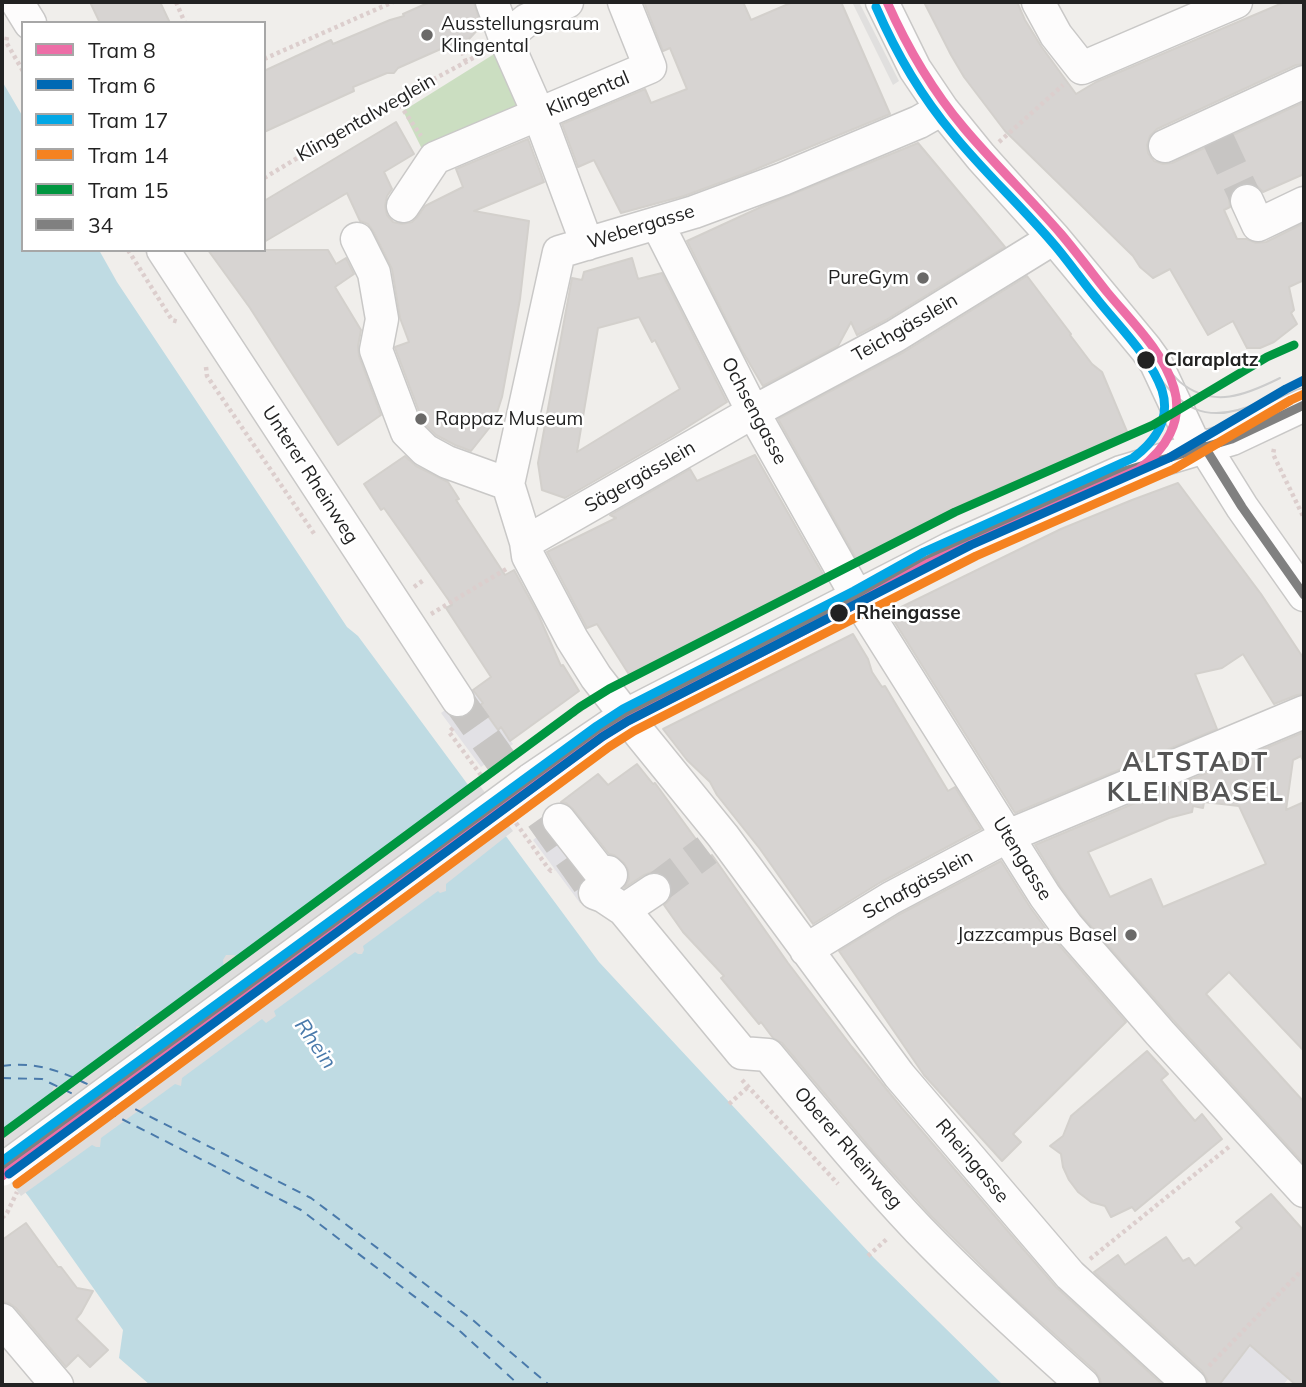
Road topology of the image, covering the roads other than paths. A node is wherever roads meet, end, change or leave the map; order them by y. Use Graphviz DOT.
graph roads {
  1 [pos="17,2"];
  2 [pos="492,2"];
  3 [pos="567,2"];
  4 [pos="624,2"];
  5 [pos="882,2"];
  6 [pos="1038,2"];
  7 [pos="1236,2"];
  8 [pos="29,21"];
  9 [pos="505,38"];
  10 [pos="1304,82"];
  11 [pos="942,110"];
  12 [pos="539,115"];
  13 [pos="1165,146"];
  14 [pos="1247,201"];
  15 [pos="1304,203"];
  16 [pos="403,206"];
  17 [pos="657,223"];
  18 [pos="1054,238"];
  19 [pos="357,239"];
  20 [pos="587,244"];
  21 [pos="164,252"];
  22 [pos="1304,405"];
  23 [pos="753,412"];
  24 [pos="1204,446"];
  25 [pos="508,484"];
  26 [pos="526,542"];
  27 [pos="1304,595"];
  28 [pos="858,596"];
  29 [pos="1304,712"];
  30 [pos="456,714"];
  31 [pos="626,715"];
  32 [pos="559,821"];
  33 [pos="1007,836"];
  34 [pos="654,890"];
  35 [pos="624,910"];
  36 [pos="806,950"];
  37 [pos="10,1180"];
  38 [pos="1304,1191"];
  39 [pos="2,1320"];
  40 [pos="1197,1378"];
  41 [pos="57,1385"];
  42 [pos="1083,1385"];
  1 -- 8 [label="street"];
  2 -- 9 [label="street, Klingental"];
  3 -- 9 [label="street"];
  4 -- 12 [label="street, Klingental"];
  5 -- 11 [label="street"];
  6 -- 7 [label="street"];
  9 -- 12 [label="street, Klingental"];
  10 -- 13 [label="street"];
  11 -- 17 [label="street, Webergasse"];
  11 -- 18 [label="street"];
  12 -- 16 [label="street, Klingental"];
  12 -- 20 [label="street, Klingental"];
  14 -- 15 [label="street"];
  17 -- 20 [label="street, Webergasse"];
  17 -- 23 [label="street, Ochsengasse"];
  18 -- 23 [label="street, Teichgässlein"];
  18 -- 24 [label="street"];
  19 -- 25 [label="street"];
  20 -- 25 [label="street, Webergasse"];
  21 -- 30 [label="street, Unterer Rheinweg"];
  22 -- 24 [label="street"];
  23 -- 26 [label="street, Sägergässlein"];
  23 -- 28 [label="street, Ochsengasse"];
  24 -- 27 [label="street"];
  24 -- 28 [label="street"];
  25 -- 26 [label="street, Rheingasse"];
  26 -- 31 [label="street, Rheingasse"];
  28 -- 31 [label="street"];
  28 -- 33 [label="street, Utengasse"];
  29 -- 33 [label="street, Schafgässlein"];
  31 -- 36 [label="street, Rheingasse"];
  31 -- 37 [label="street, bridge"];
  32 -- 35 [label="street"];
  33 -- 36 [label="street, Schafgässlein"];
  33 -- 38 [label="street, Utengasse"];
  34 -- 35 [label="street"];
  35 -- 42 [label="street, Oberer Rheinweg"];
  36 -- 40 [label="street, Rheingasse"];
  39 -- 41 [label="street"];
}
